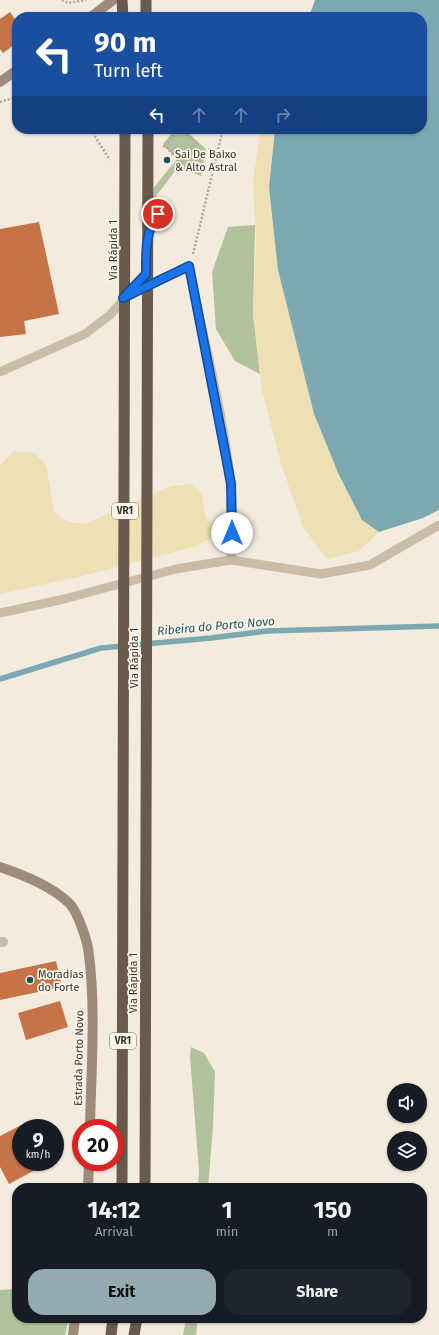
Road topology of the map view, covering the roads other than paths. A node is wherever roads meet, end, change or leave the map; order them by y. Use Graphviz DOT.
graph roads {
  1 [pos="113,0"];
  2 [pos="122,0"];
  3 [pos="146,0"];
  4 [pos="97,12"];
  5 [pos="123,12"];
  6 [pos="146,12"];
  7 [pos="12,74"];
  8 [pos="0,82"];
  9 [pos="125,134"];
  10 [pos="148,134"];
  11 [pos="158,214"];
  12 [pos="123,298"];
  13 [pos="0,372"];
  14 [pos="439,525"];
  15 [pos="231,560"];
  16 [pos="0,613"];
  17 [pos="0,867"];
  18 [pos="90,1119"];
  19 [pos="89,1171"];
  20 [pos="88,1183"];
  21 [pos="122,1183"];
  22 [pos="145,1183"];
  23 [pos="74,1323"];
  24 [pos="112,1323"];
  25 [pos="136,1323"];
  26 [pos="73,1335"];
  27 [pos="110,1335"];
  28 [pos="134,1335"];
  1 -- 4 [label="main road"];
  2 -- 5 [label="highway"];
  3 -- 6 [label="highway"];
  7 -- 8 [label="main road"];
  9 -- 21 [label="highway, Via Rápida 1 / VR1"];
  10 -- 22 [label="highway, Via Rápida 1 / VR1"];
  11 -- 12 [label="lane"];
  12 -- 13 [label="lane"];
  12 -- 15 [label="lane"];
  14 -- 15 [label="lane"];
  15 -- 16 [label="lane"];
  17 -- 18 [label="main road, Estrada Porto Novo"];
  19 -- 20 [label="main road"];
  23 -- 26 [label="main road"];
  24 -- 27 [label="highway"];
  25 -- 28 [label="highway"];
}
